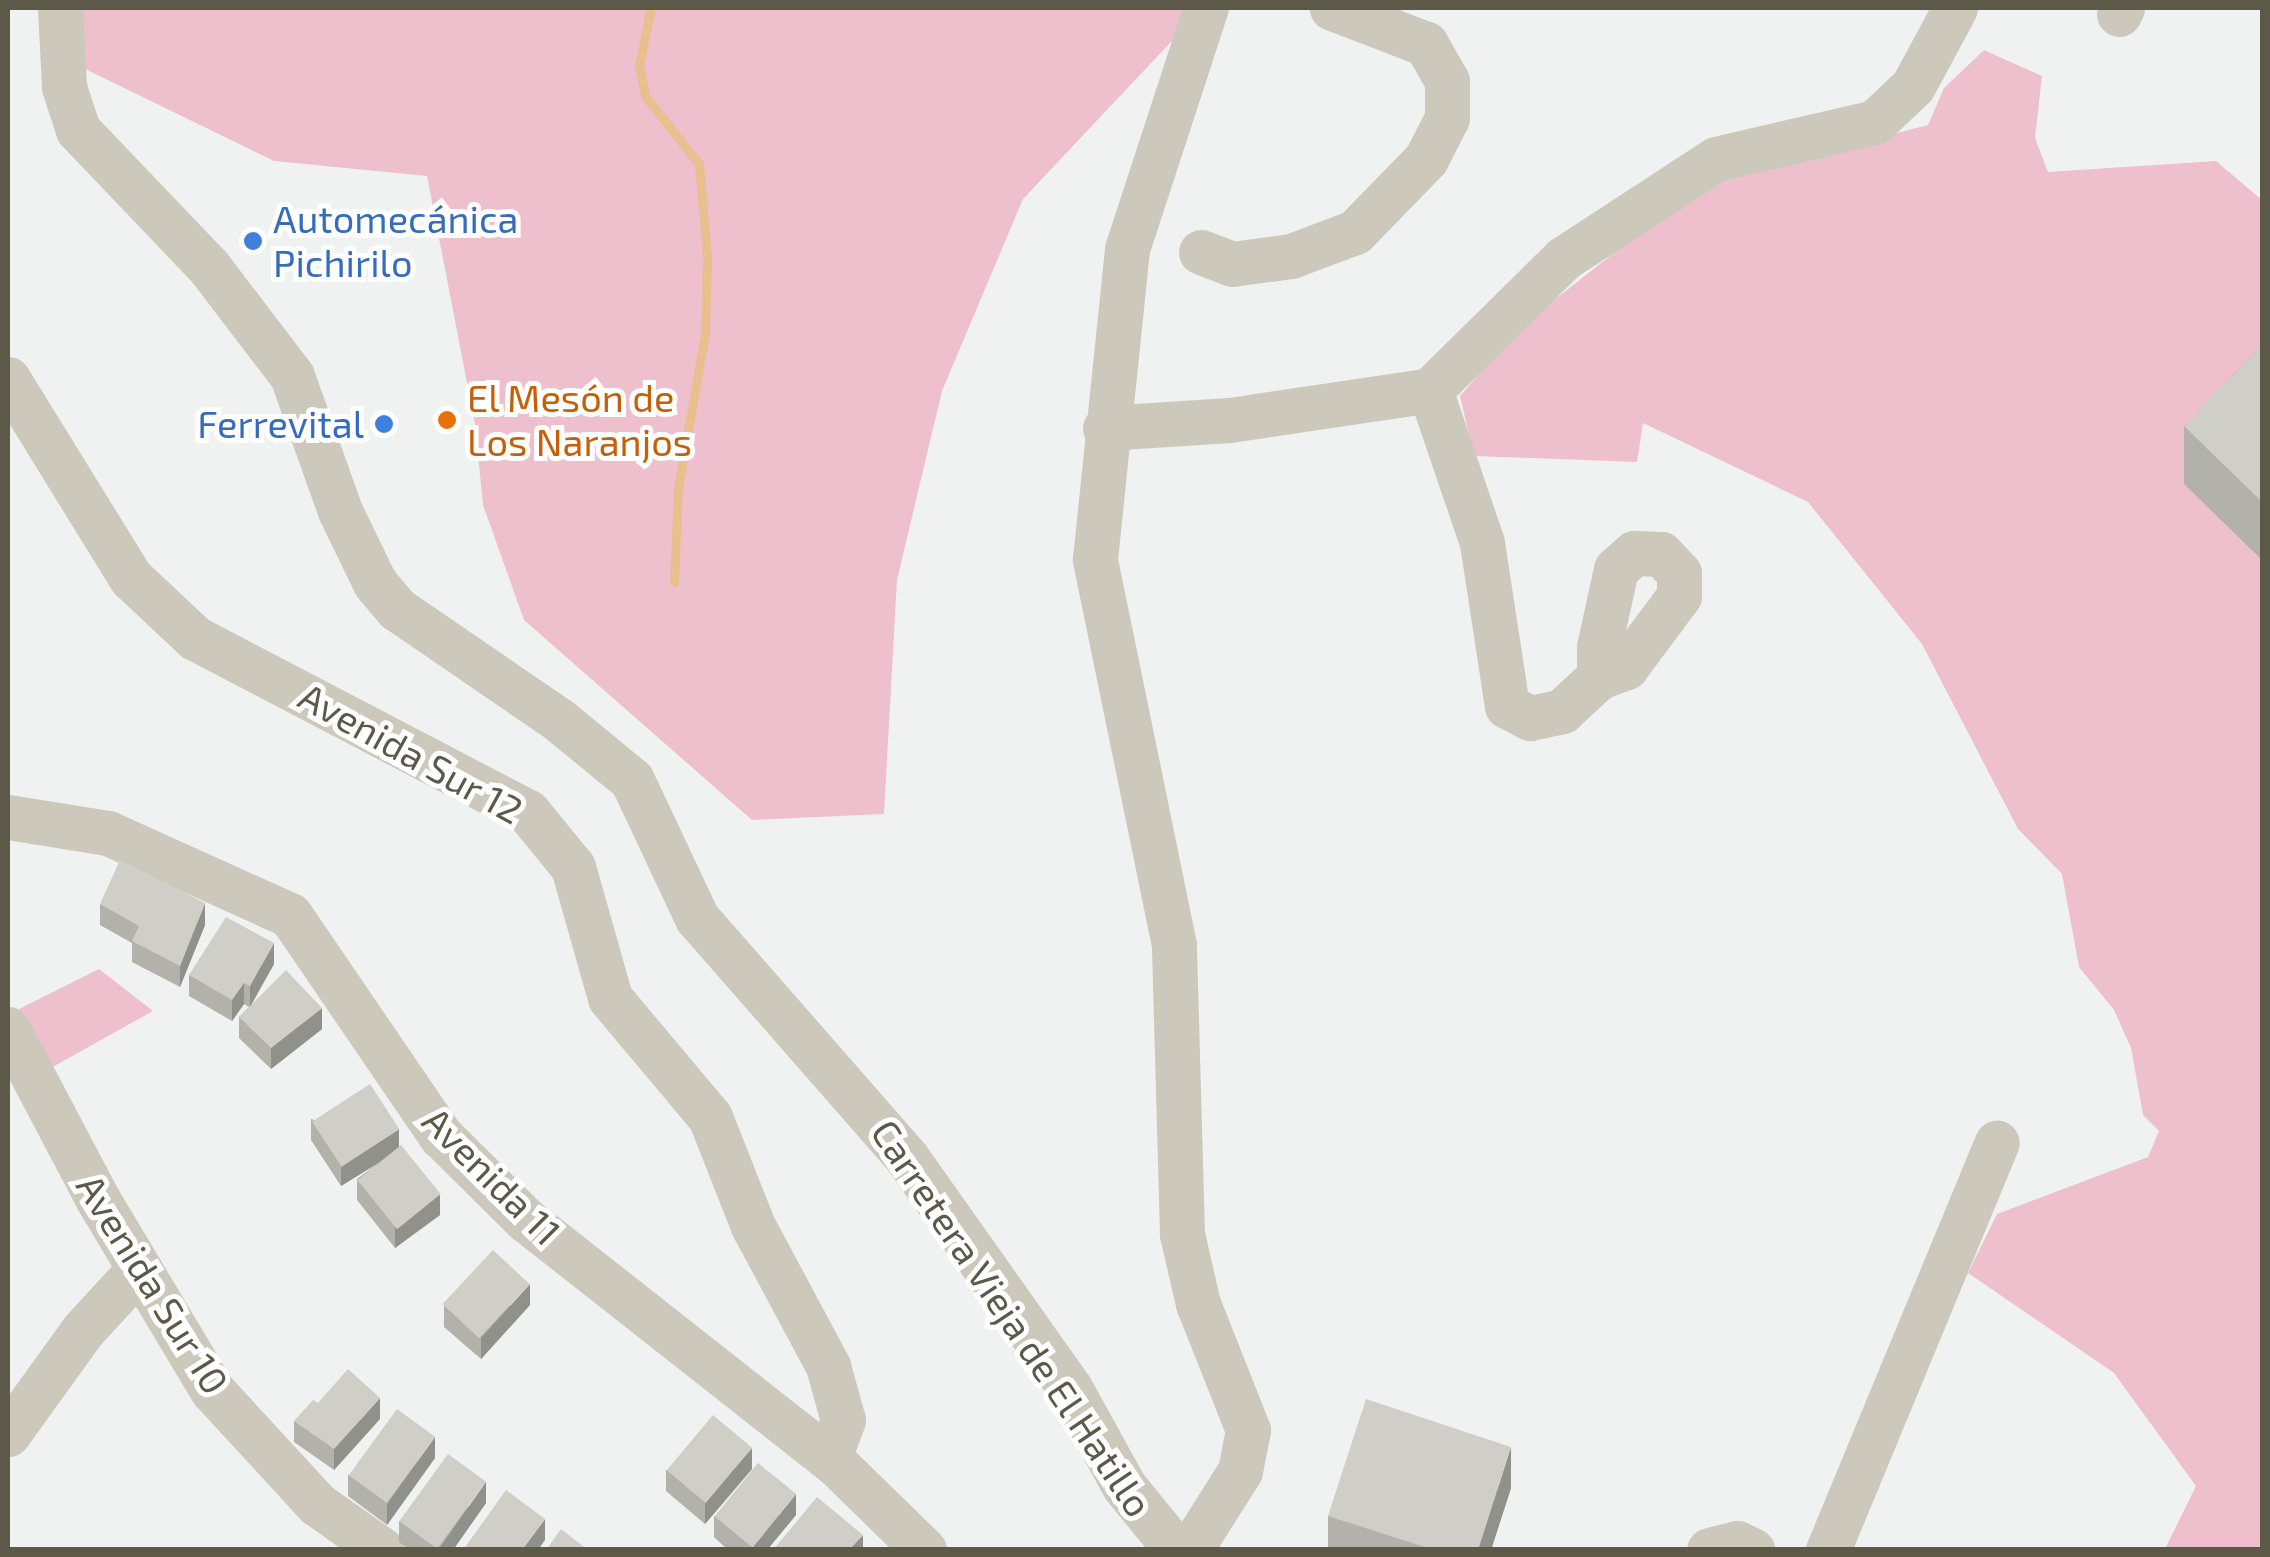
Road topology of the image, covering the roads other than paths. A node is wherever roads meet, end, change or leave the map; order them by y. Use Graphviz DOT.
graph roads {
  1 [pos="60,8"];
  2 [pos="1206,8"];
  3 [pos="1332,8"];
  4 [pos="1955,8"];
  5 [pos="1202,252"];
  6 [pos="8,379"];
  7 [pos="1430,390"];
  8 [pos="1105,428"];
  9 [pos="1600,678"];
  10 [pos="8,816"];
  11 [pos="8,1029"];
  12 [pos="1997,1143"];
  13 [pos="140,1269"];
  14 [pos="8,1434"];
  15 [pos="829,1458"];
  16 [pos="382,1550"];
  17 [pos="924,1550"];
  18 [pos="1176,1550"];
  19 [pos="1190,1550"];
  20 [pos="1709,1550"];
  21 [pos="1752,1550"];
  22 [pos="1828,1550"];
  1 -- 18 [label="street, Carretera Vieja de El Hatillo"];
  2 -- 8 [label="street"];
  3 -- 5 [label="street"];
  4 -- 7 [label="street"];
  6 -- 15 [label="street, Avenida Sur 12"];
  7 -- 8 [label="street"];
  7 -- 9 [label="street"];
  8 -- 19 [label="street"];
  10 -- 15 [label="street, Avenida 11"];
  11 -- 13 [label="street, Avenida Sur 10"];
  12 -- 22 [label="street"];
  13 -- 14 [label="street"];
  13 -- 16 [label="street, Avenida Sur 10"];
  15 -- 17 [label="street, Avenida 11"];
  20 -- 21 [label="street"];
}
